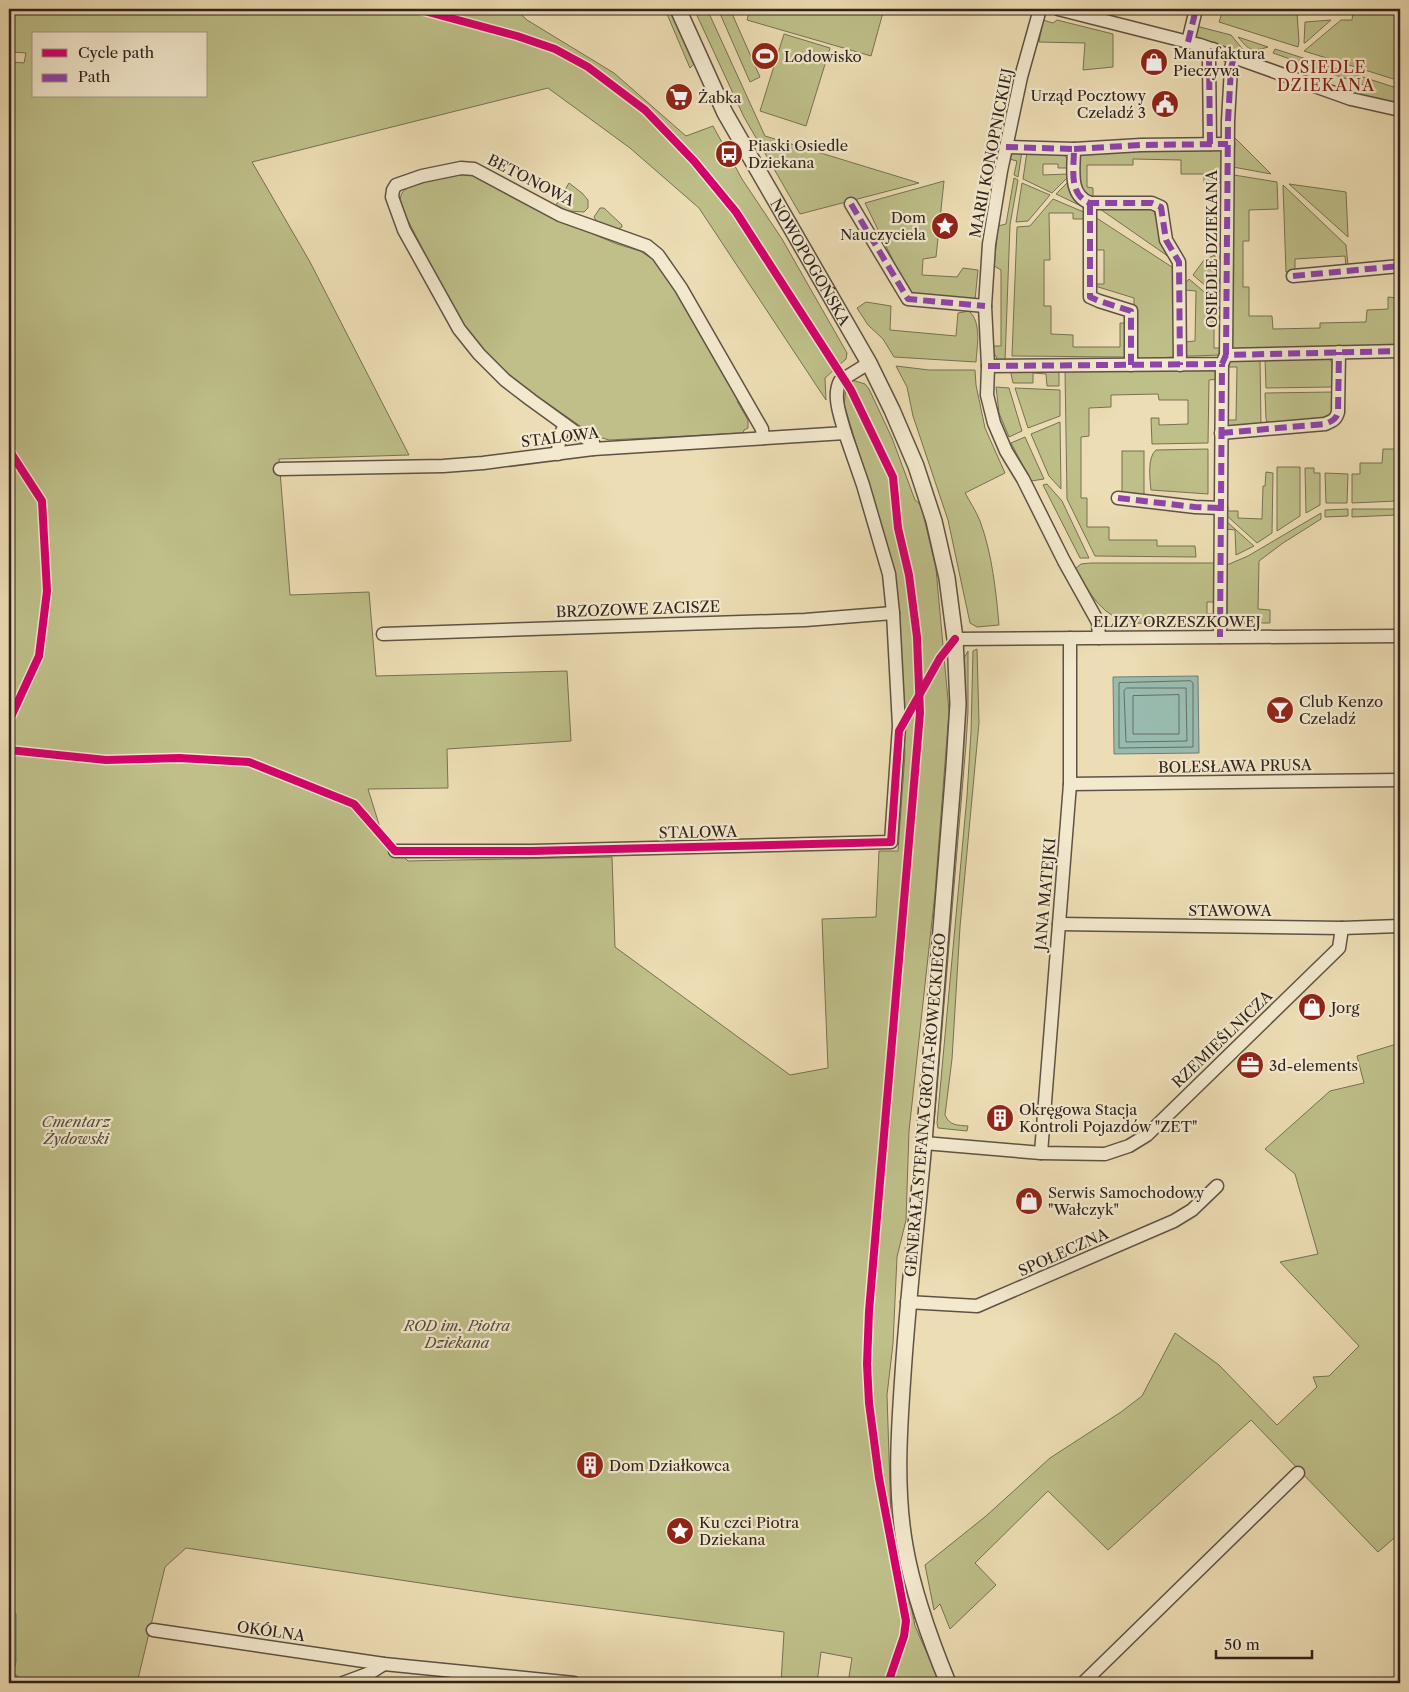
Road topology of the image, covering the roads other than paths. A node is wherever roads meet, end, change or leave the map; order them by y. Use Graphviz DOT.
graph roads {
  1 [pos="678,9"];
  2 [pos="1040,9"];
  3 [pos="1058,9"];
  4 [pos="1196,9"];
  5 [pos="1188,42"];
  6 [pos="1213,49"];
  7 [pos="1234,57"];
  8 [pos="1400,110"];
  9 [pos="1210,144"];
  10 [pos="1228,144"];
  11 [pos="1006,147"];
  12 [pos="1074,149"];
  13 [pos="1090,203"];
  14 [pos="851,204"];
  15 [pos="1400,266"];
  16 [pos="1293,276"];
  17 [pos="985,306"];
  18 [pos="1400,351"];
  19 [pos="1339,352"];
  20 [pos="1224,360"];
  21 [pos="869,363"];
  22 [pos="1131,365"];
  23 [pos="1180,365"];
  24 [pos="988,366"];
  25 [pos="565,425"];
  26 [pos="845,433"];
  27 [pos="1221,433"];
  28 [pos="763,438"];
  29 [pos="593,449"];
  30 [pos="558,454"];
  31 [pos="280,469"];
  32 [pos="1118,498"];
  33 [pos="1220,508"];
  34 [pos="934,521"];
  35 [pos="893,614"];
  36 [pos="383,634"];
  37 [pos="1400,636"];
  38 [pos="1220,637"];
  39 [pos="1070,638"];
  40 [pos="1098,638"];
  41 [pos="955,639"];
  42 [pos="1400,780"];
  43 [pos="1070,784"];
  44 [pos="395,851"];
  45 [pos="1059,924"];
  46 [pos="1400,926"];
  47 [pos="1342,928"];
  48 [pos="924,1142"];
  49 [pos="1041,1152"];
  50 [pos="1217,1186"];
  51 [pos="908,1302"];
  52 [pos="1298,1474"];
  53 [pos="153,1630"];
  54 [pos="384,1664"];
  55 [pos="349,1682"];
  56 [pos="572,1683"];
  57 [pos="948,1683"];
  58 [pos="1084,1683"];
  1 -- 21 [label="street, NOWOPOGOŃSKA"];
  2 -- 11 [label="street, MARII KONOPNICKIEJ"];
  3 -- 5 [label="street"];
  4 -- 5 [label="street"];
  5 -- 6 [label="street"];
  6 -- 7 [label="street"];
  6 -- 9 [label="street"];
  7 -- 8 [label="street"];
  7 -- 10 [label="street, OSIEDLE DZIEKANA"];
  9 -- 10 [label="street"];
  9 -- 12 [label="street"];
  10 -- 20 [label="street, OSIEDLE DZIEKANA"];
  11 -- 12 [label="street"];
  11 -- 17 [label="street, MARII KONOPNICKIEJ"];
  12 -- 13 [label="street"];
  13 -- 22 [label="street"];
  13 -- 23 [label="street, OSIEDLE DZIEKANA"];
  14 -- 17 [label="street"];
  15 -- 16 [label="street"];
  17 -- 24 [label="street, MARII KONOPNICKIEJ"];
  18 -- 19 [label="street"];
  19 -- 20 [label="street"];
  19 -- 27 [label="street"];
  20 -- 23 [label="street"];
  20 -- 27 [label="street, OSIEDLE DZIEKANA"];
  21 -- 26 [label="street"];
  21 -- 34 [label="street, NOWOPOGOŃSKA"];
  22 -- 23 [label="street"];
  22 -- 24 [label="street"];
  24 -- 40 [label="street, MARII KONOPNICKIEJ"];
  25 -- 28 [label="street, BETONOWA"];
  25 -- 29 [label="street, BETONOWA"];
  25 -- 30 [label="street"];
  26 -- 28 [label="street, STALOWA"];
  26 -- 35 [label="street"];
  27 -- 33 [label="street, OSIEDLE DZIEKANA"];
  28 -- 29 [label="street, STALOWA"];
  29 -- 30 [label="street, STALOWA"];
  30 -- 31 [label="street, STALOWA"];
  32 -- 33 [label="street"];
  33 -- 38 [label="street, OSIEDLE DZIEKANA"];
  34 -- 41 [label="street, GENERAŁA STEFANA GROTA-ROWECKIEGO"];
  35 -- 36 [label="street, BRZOZOWE ZACISZE"];
  35 -- 44 [label="street, STALOWA"];
  37 -- 38 [label="street, ELIZY ORZESZKOWEJ"];
  38 -- 40 [label="street, ELIZY ORZESZKOWEJ"];
  39 -- 40 [label="street, ELIZY ORZESZKOWEJ"];
  39 -- 41 [label="street, ELIZY ORZESZKOWEJ"];
  39 -- 43 [label="street, JANA MATEJKI"];
  41 -- 48 [label="street, GENERAŁA STEFANA GROTA-ROWECKIEGO"];
  42 -- 43 [label="street, BOLESŁAWA PRUSA"];
  43 -- 45 [label="street, JANA MATEJKI"];
  45 -- 47 [label="street, STAWOWA"];
  45 -- 49 [label="street, JANA MATEJKI"];
  46 -- 47 [label="street, STAWOWA"];
  47 -- 49 [label="street, RZEMIEŚLNICZA"];
  48 -- 49 [label="street, RZEMIEŚLNICZA"];
  48 -- 51 [label="street, GENERAŁA STEFANA GROTA-ROWECKIEGO"];
  50 -- 51 [label="street, SPOŁECZNA"];
  51 -- 57 [label="street, GENERAŁA STEFANA GROTA-ROWECKIEGO"];
  52 -- 58 [label="street"];
  53 -- 54 [label="street, OKÓLNA"];
  54 -- 55 [label="street"];
  54 -- 56 [label="street, OKÓLNA"];
}
